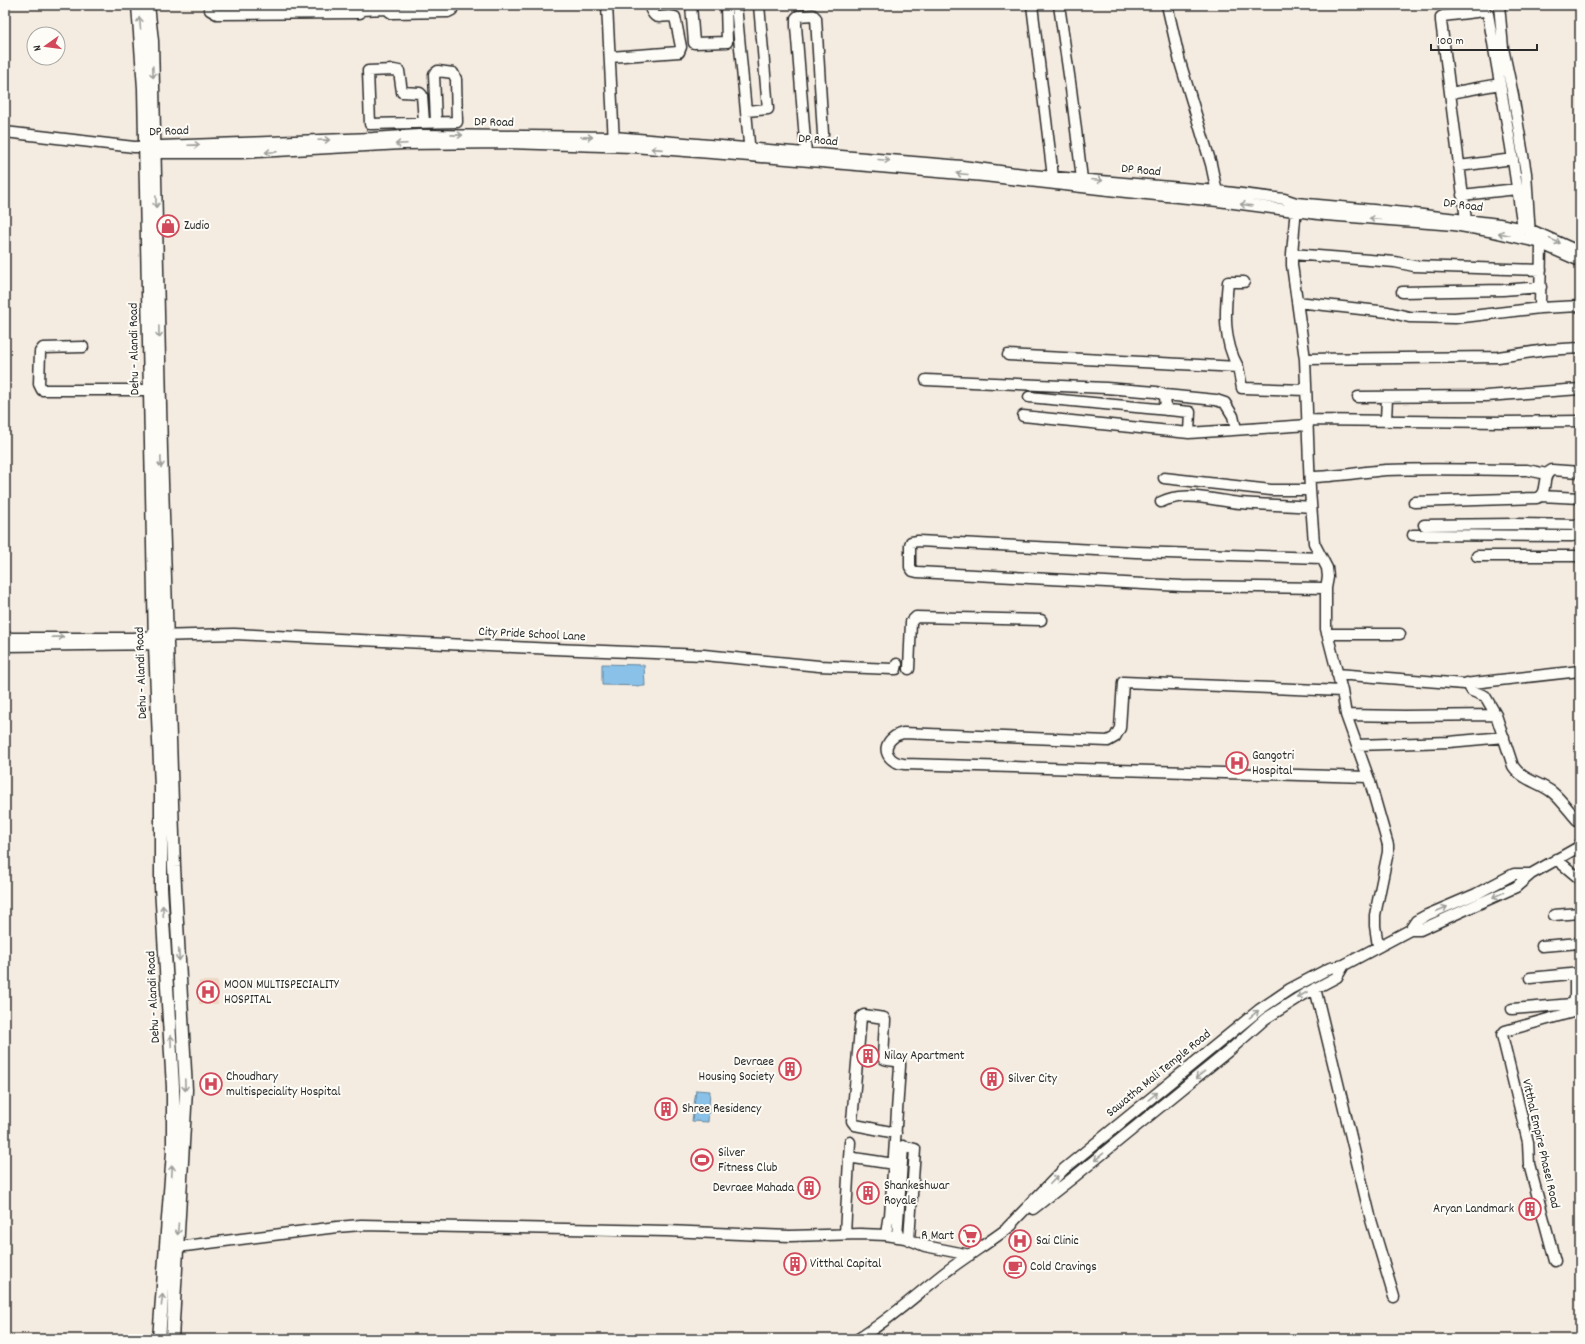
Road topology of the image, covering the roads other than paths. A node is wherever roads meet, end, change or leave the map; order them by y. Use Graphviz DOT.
graph roads {
  1 [pos="138,5"];
  2 [pos="148,5"];
  3 [pos="209,5"];
  4 [pos="453,5"];
  5 [pos="607,5"];
  6 [pos="649,5"];
  7 [pos="691,5"];
  8 [pos="726,5"];
  9 [pos="736,5"];
  10 [pos="759,5"];
  11 [pos="1032,5"];
  12 [pos="1059,5"];
  13 [pos="1166,5"];
  14 [pos="1499,5"];
  15 [pos="360,7"];
  16 [pos="388,7"];
  17 [pos="147,46"];
  18 [pos="610,57"];
  19 [pos="1500,84"];
  20 [pos="1450,93"];
  21 [pos="747,111"];
  22 [pos="430,122"];
  23 [pos="5,132"];
  24 [pos="823,134"];
  25 [pos="432,135"];
  26 [pos="383,141"];
  27 [pos="614,142"];
  28 [pos="147,149"];
  29 [pos="750,152"];
  30 [pos="806,153"];
  31 [pos="1513,159"];
  32 [pos="1459,166"];
  33 [pos="1053,176"];
  34 [pos="1082,179"];
  35 [pos="1517,189"];
  36 [pos="1462,195"];
  37 [pos="1218,196"];
  38 [pos="1295,207"];
  39 [pos="1465,224"];
  40 [pos="1527,229"];
  41 [pos="1530,240"];
  42 [pos="1541,244"];
  43 [pos="1580,252"];
  44 [pos="1292,254"];
  45 [pos="1580,261"];
  46 [pos="1541,270"];
  47 [pos="1244,282"];
  48 [pos="1541,287"];
  49 [pos="1402,292"];
  50 [pos="1297,302"];
  51 [pos="1580,306"];
  52 [pos="1540,308"];
  53 [pos="82,347"];
  54 [pos="1580,348"];
  55 [pos="1008,355"];
  56 [pos="1305,359"];
  57 [pos="1238,367"];
  58 [pos="926,380"];
  59 [pos="1580,389"];
  60 [pos="150,390"];
  61 [pos="1306,390"];
  62 [pos="1165,395"];
  63 [pos="1029,397"];
  64 [pos="1358,397"];
  65 [pos="1387,398"];
  66 [pos="1166,410"];
  67 [pos="1023,416"];
  68 [pos="1386,420"];
  69 [pos="1580,421"];
  70 [pos="1308,422"];
  71 [pos="1236,429"];
  72 [pos="1189,433"];
  73 [pos="1580,472"];
  74 [pos="1547,474"];
  75 [pos="1310,477"];
  76 [pos="1164,478"];
  77 [pos="1310,490"];
  78 [pos="1540,496"];
  79 [pos="1580,498"];
  80 [pos="1161,502"];
  81 [pos="1414,502"];
  82 [pos="1311,507"];
  83 [pos="1424,525"];
  84 [pos="1579,525"];
  85 [pos="1412,535"];
  86 [pos="1477,556"];
  87 [pos="1580,556"];
  88 [pos="1322,558"];
  89 [pos="1326,588"];
  90 [pos="1041,620"];
  91 [pos="1327,634"];
  92 [pos="1400,634"];
  93 [pos="5,638"];
  94 [pos="161,640"];
  95 [pos="5,646"];
  96 [pos="896,666"];
  97 [pos="909,669"];
  98 [pos="1580,671"];
  99 [pos="1337,674"];
  100 [pos="1467,683"];
  101 [pos="1342,691"];
  102 [pos="1346,715"];
  103 [pos="1496,716"];
  104 [pos="1504,737"];
  105 [pos="1357,745"];
  106 [pos="1368,777"];
  107 [pos="1580,823"];
  108 [pos="1580,844"];
  109 [pos="1556,860"];
  110 [pos="1580,879"];
  111 [pos="1580,913"];
  112 [pos="1554,915"];
  113 [pos="1580,943"];
  114 [pos="1378,946"];
  115 [pos="1542,946"];
  116 [pos="1344,965"];
  117 [pos="1578,973"];
  118 [pos="1530,978"];
  119 [pos="1316,988"];
  120 [pos="1512,1009"];
  121 [pos="1580,1010"];
  122 [pos="896,1133"];
  123 [pos="850,1142"];
  124 [pos="849,1159"];
  125 [pos="894,1164"];
  126 [pos="1007,1228"];
  127 [pos="845,1234"];
  128 [pos="891,1236"];
  129 [pos="909,1240"];
  130 [pos="177,1247"];
  131 [pos="970,1255"];
  132 [pos="1555,1261"];
  133 [pos="1394,1297"];
  134 [pos="159,1339"];
  135 [pos="172,1339"];
  136 [pos="858,1339"];
  17 -- 1 [label="main road, Dehu - Alandi Road, one-way"];
  2 -- 17 [label="main road, Dehu - Alandi Road"];
  3 -- 15 [label="street"];
  4 -- 16 [label="street"];
  5 -- 18 [label="street"];
  6 -- 18 [label="street"];
  7 -- 8 [label="street"];
  9 -- 21 [label="street"];
  10 -- 21 [label="street"];
  11 -- 33 [label="street"];
  12 -- 34 [label="street"];
  13 -- 37 [label="street"];
  14 -- 40 [label="street"];
  15 -- 16 [label="street"];
  17 -- 28 [label="main road, Dehu - Alandi Road"];
  18 -- 27 [label="street"];
  19 -- 20 [label="street"];
  19 -- 20 [label="street"];
  19 -- 31 [label="street"];
  20 -- 32 [label="street"];
  21 -- 29 [label="street"];
  22 -- 22 [label="street"];
  22 -- 22 [label="street"];
  22 -- 25 [label="street"];
  23 -- 28 [label="street, DP Road"];
  24 -- 30 [label="street"];
  25 -- 26 [label="street, DP Road"];
  25 -- 27 [label="street, DP Road, one-way"];
  27 -- 26 [label="street, DP Road, one-way"];
  26 -- 28 [label="street, DP Road"];
  27 -- 29 [label="street, DP Road"];
  28 -- 60 [label="main road, Dehu - Alandi Road"];
  28 -- 94 [label="main road, Dehu - Alandi Road, one-way"];
  29 -- 30 [label="street, DP Road"];
  37 -- 29 [label="street, DP Road, one-way"];
  30 -- 33 [label="street, DP Road, one-way"];
  31 -- 32 [label="street"];
  31 -- 35 [label="street"];
  32 -- 36 [label="street"];
  33 -- 34 [label="street, DP Road"];
  34 -- 37 [label="street, DP Road, one-way"];
  35 -- 36 [label="street"];
  35 -- 40 [label="street"];
  36 -- 39 [label="street"];
  37 -- 38 [label="street, DP Road"];
  38 -- 39 [label="street, DP Road"];
  38 -- 44 [label="street"];
  39 -- 40 [label="street, DP Road"];
  41 -- 39 [label="street, DP Road, one-way"];
  40 -- 41 [label="street"];
  40 -- 43 [label="street, DP Road, one-way"];
  41 -- 42 [label="street, DP Road"];
  42 -- 45 [label="street, DP Road"];
  42 -- 46 [label="street"];
  44 -- 46 [label="street"];
  44 -- 50 [label="street"];
  46 -- 48 [label="street"];
  47 -- 57 [label="street"];
  48 -- 49 [label="street"];
  48 -- 52 [label="street"];
  50 -- 52 [label="street"];
  50 -- 56 [label="street"];
  51 -- 52 [label="street"];
  53 -- 60 [label="street"];
  54 -- 56 [label="street"];
  55 -- 57 [label="street"];
  56 -- 61 [label="street"];
  57 -- 61 [label="street"];
  58 -- 62 [label="street"];
  59 -- 65 [label="street"];
  60 -- 94 [label="main road, Dehu - Alandi Road"];
  61 -- 70 [label="street"];
  62 -- 66 [label="street"];
  62 -- 71 [label="street"];
  63 -- 66 [label="street"];
  64 -- 65 [label="street"];
  65 -- 68 [label="street"];
  66 -- 72 [label="street"];
  67 -- 72 [label="street"];
  68 -- 69 [label="street"];
  68 -- 70 [label="street"];
  70 -- 71 [label="street"];
  70 -- 75 [label="street"];
  71 -- 72 [label="street"];
  73 -- 74 [label="street"];
  74 -- 75 [label="street"];
  74 -- 78 [label="street"];
  75 -- 77 [label="street"];
  76 -- 77 [label="street"];
  77 -- 82 [label="street"];
  78 -- 79 [label="street"];
  78 -- 81 [label="street"];
  80 -- 82 [label="street"];
  82 -- 88 [label="street"];
  83 -- 84 [label="street"];
  84 -- 85 [label="street"];
  86 -- 87 [label="street"];
  88 -- 89 [label="street"];
  88 -- 89 [label="street"];
  89 -- 91 [label="street"];
  90 -- 97 [label="street"];
  91 -- 92 [label="street"];
  91 -- 99 [label="street"];
  93 -- 94 [label="street, one-way"];
  94 -- 95 [label="street"];
  94 -- 96 [label="street, City Pride School Lane"];
  94 -- 130 [label="main road, Dehu - Alandi Road, one-way"];
  134 -- 94 [label="main road, Dehu - Alandi Road, one-way"];
  98 -- 100 [label="street"];
  99 -- 100 [label="street"];
  99 -- 101 [label="street"];
  100 -- 103 [label="street"];
  101 -- 102 [label="street"];
  101 -- 106 [label="street"];
  102 -- 103 [label="street"];
  102 -- 105 [label="street"];
  103 -- 104 [label="street"];
  104 -- 105 [label="street"];
  104 -- 107 [label="street"];
  105 -- 106 [label="street"];
  106 -- 114 [label="street"];
  108 -- 109 [label="street, Sawatha Mali Temple Road"];
  109 -- 110 [label="street"];
  109 -- 114 [label="street, Sawatha Mali Temple Road"];
  111 -- 112 [label="street"];
  113 -- 115 [label="street"];
  114 -- 116 [label="street, Sawatha Mali Temple Road"];
  116 -- 119 [label="street, Sawatha Mali Temple Road"];
  126 -- 116 [label="street, Sawatha Mali Temple Road, one-way"];
  117 -- 118 [label="street"];
  117 -- 120 [label="street"];
  119 -- 126 [label="street, Sawatha Mali Temple Road, one-way"];
  119 -- 133 [label="street"];
  121 -- 132 [label="street, Vitthal Empire Phase1 Road"];
  122 -- 122 [label="street"];
  122 -- 125 [label="street"];
  123 -- 124 [label="street"];
  124 -- 125 [label="street"];
  124 -- 127 [label="street"];
  125 -- 128 [label="street"];
  126 -- 131 [label="street, Sawatha Mali Temple Road"];
  127 -- 128 [label="street"];
  127 -- 130 [label="street"];
  128 -- 129 [label="street"];
  128 -- 129 [label="street"];
  129 -- 131 [label="street"];
  130 -- 135 [label="main road, Dehu - Alandi Road"];
  131 -- 136 [label="street, Sawatha Mali Temple Road"];
}
